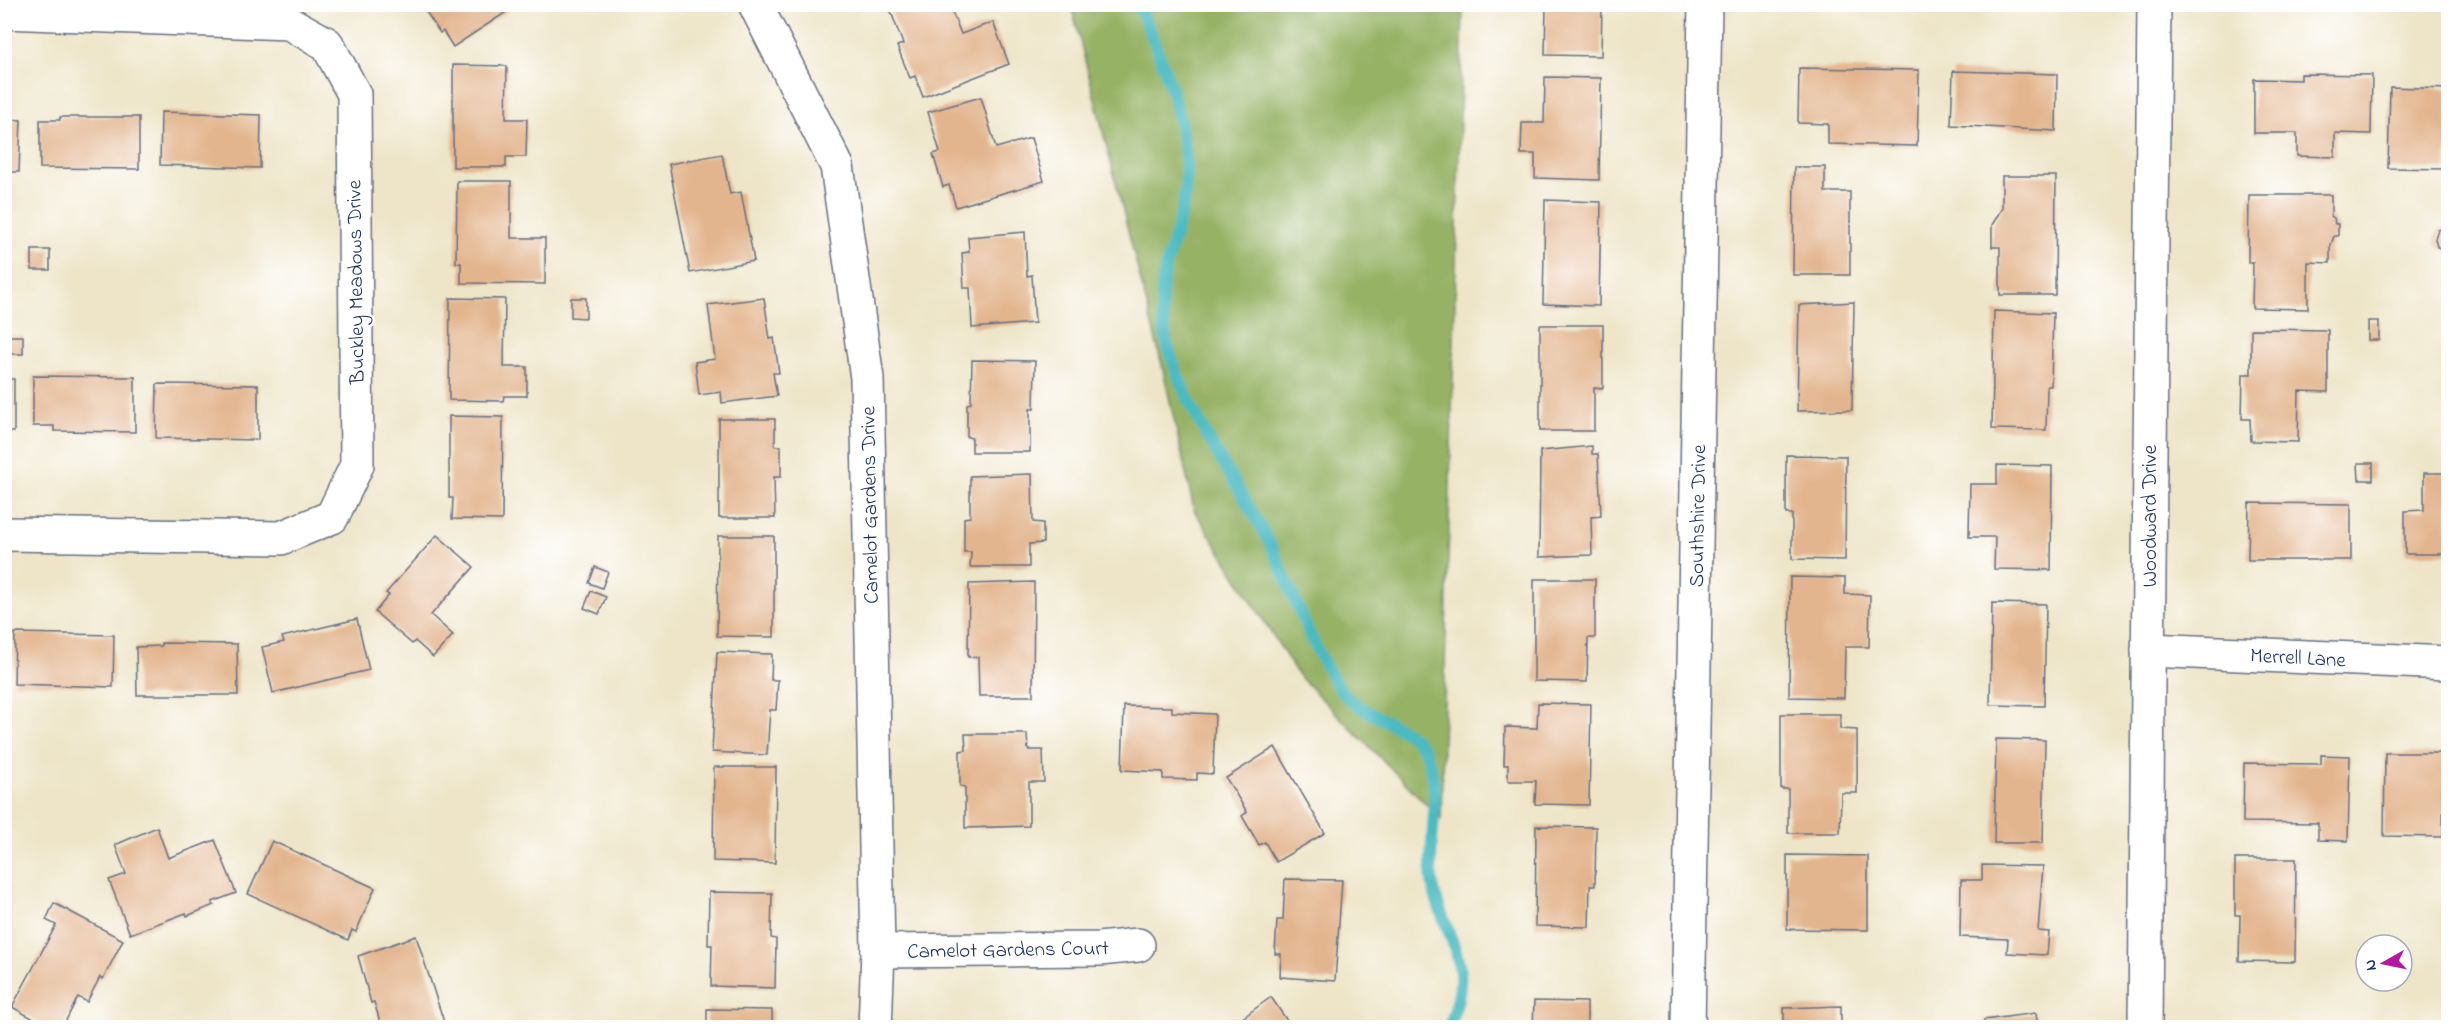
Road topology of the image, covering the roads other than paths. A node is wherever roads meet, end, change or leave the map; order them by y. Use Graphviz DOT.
graph roads {
  1 [pos="755,4"];
  2 [pos="1705,4"];
  3 [pos="2154,4"];
  4 [pos="4,12"];
  5 [pos="4,534"];
  6 [pos="2148,650"];
  7 [pos="2448,663"];
  8 [pos="1138,945"];
  9 [pos="878,951"];
  10 [pos="875,1028"];
  11 [pos="1688,1028"];
  12 [pos="2145,1028"];
  1 -- 9 [label="street, Camelot Gardens Drive"];
  2 -- 11 [label="street, Southshire Drive"];
  3 -- 6 [label="street, Woodward Drive"];
  4 -- 5 [label="street, Buckley Meadows Drive"];
  6 -- 7 [label="street, Merrell Lane"];
  6 -- 12 [label="street, Woodward Drive"];
  8 -- 9 [label="street, Camelot Gardens Court"];
  9 -- 10 [label="street, Camelot Gardens Drive"];
}
